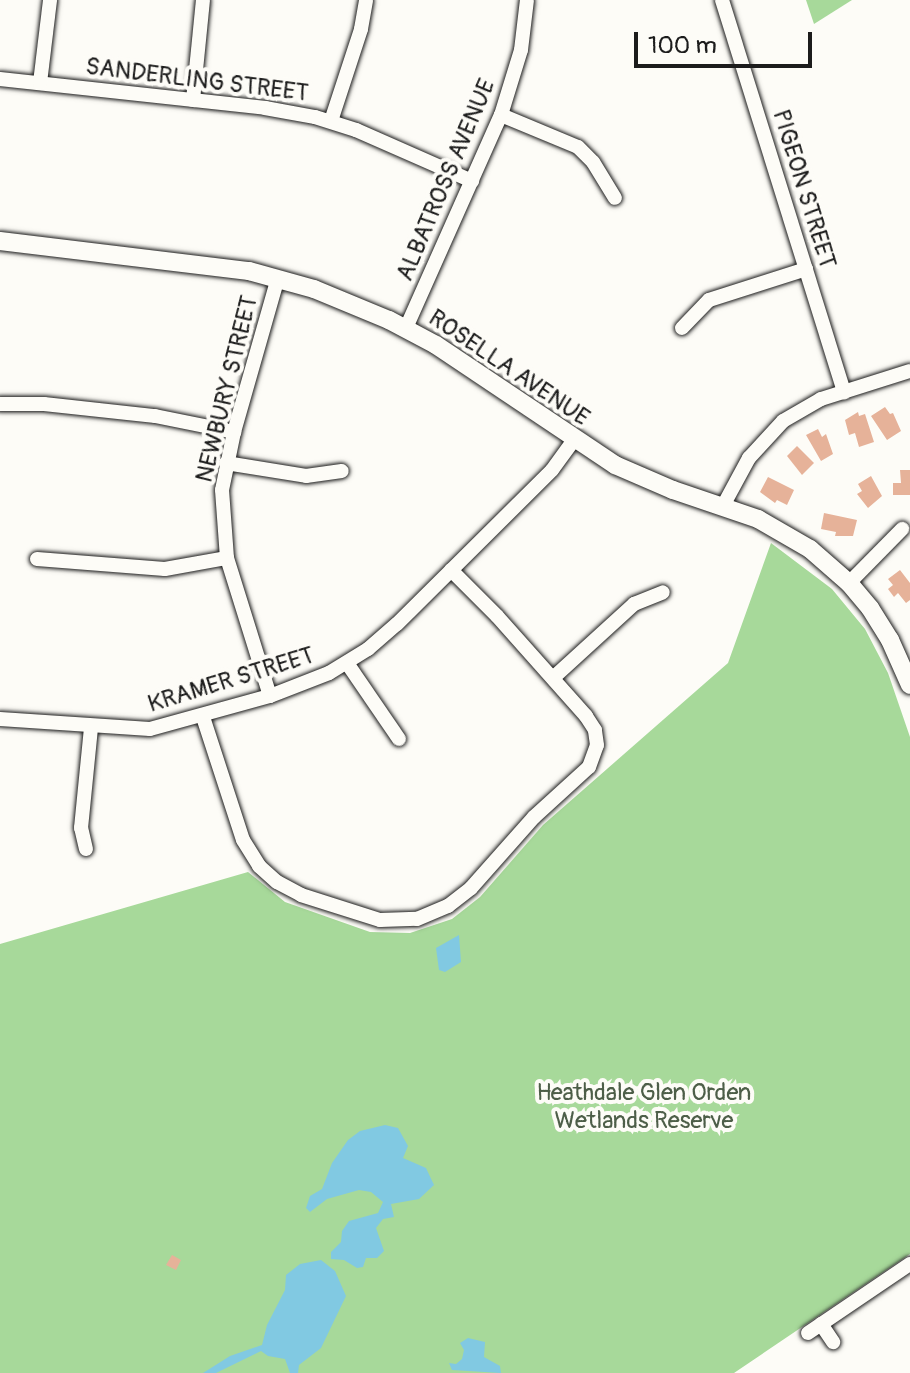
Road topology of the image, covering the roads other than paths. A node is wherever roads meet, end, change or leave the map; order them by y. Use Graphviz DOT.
graph roads {
  1 [pos="50,0"];
  2 [pos="203,0"];
  3 [pos="366,0"];
  4 [pos="527,0"];
  5 [pos="722,0"];
  6 [pos="0,79"];
  7 [pos="40,83"];
  8 [pos="193,100"];
  9 [pos="501,115"];
  10 [pos="331,121"];
  11 [pos="472,181"];
  12 [pos="615,198"];
  13 [pos="0,241"];
  14 [pos="806,269"];
  15 [pos="278,278"];
  16 [pos="406,328"];
  17 [pos="682,328"];
  18 [pos="910,371"];
  19 [pos="844,392"];
  20 [pos="0,404"];
  21 [pos="234,432"];
  22 [pos="574,440"];
  23 [pos="226,463"];
  24 [pos="342,471"];
  25 [pos="728,508"];
  26 [pos="902,529"];
  27 [pos="227,558"];
  28 [pos="37,559"];
  29 [pos="451,570"];
  30 [pos="849,583"];
  31 [pos="663,592"];
  32 [pos="347,663"];
  33 [pos="553,678"];
  34 [pos="910,685"];
  35 [pos="270,696"];
  36 [pos="203,717"];
  37 [pos="0,719"];
  38 [pos="91,727"];
  39 [pos="399,739"];
  40 [pos="86,849"];
  41 [pos="909,1266"];
  42 [pos="821,1324"];
  43 [pos="808,1333"];
  44 [pos="833,1342"];
  1 -- 7 [label="street"];
  2 -- 8 [label="street"];
  3 -- 10 [label="street"];
  4 -- 9 [label="street, ALBATROSS AVENUE"];
  5 -- 14 [label="street, PIGEON STREET"];
  6 -- 7 [label="street, SANDERLING STREET"];
  7 -- 8 [label="street, SANDERLING STREET"];
  8 -- 10 [label="street, SANDERLING STREET"];
  9 -- 11 [label="street, ALBATROSS AVENUE"];
  9 -- 12 [label="street"];
  10 -- 11 [label="street, SANDERLING STREET"];
  11 -- 16 [label="street, ALBATROSS AVENUE"];
  13 -- 15 [label="street, ROSELLA AVENUE"];
  14 -- 17 [label="street"];
  14 -- 19 [label="street, PIGEON STREET"];
  15 -- 16 [label="street, ROSELLA AVENUE"];
  15 -- 21 [label="street, NEWBURY STREET"];
  16 -- 22 [label="street, ROSELLA AVENUE"];
  18 -- 19 [label="street"];
  19 -- 25 [label="street"];
  20 -- 21 [label="street"];
  21 -- 23 [label="street, NEWBURY STREET"];
  22 -- 25 [label="street, ROSELLA AVENUE"];
  22 -- 29 [label="street, KRAMER STREET"];
  23 -- 24 [label="street"];
  23 -- 27 [label="street, NEWBURY STREET"];
  25 -- 30 [label="street, ROSELLA AVENUE"];
  26 -- 30 [label="street"];
  27 -- 28 [label="street"];
  27 -- 35 [label="street, NEWBURY STREET"];
  29 -- 32 [label="street, KRAMER STREET"];
  29 -- 33 [label="street"];
  30 -- 34 [label="street, ROSELLA AVENUE"];
  31 -- 33 [label="street"];
  32 -- 35 [label="street, KRAMER STREET"];
  32 -- 39 [label="street"];
  33 -- 36 [label="street"];
  35 -- 36 [label="street, KRAMER STREET"];
  36 -- 38 [label="street, KRAMER STREET"];
  37 -- 38 [label="street, KRAMER STREET"];
  38 -- 40 [label="street"];
  41 -- 42 [label="street"];
  42 -- 43 [label="street"];
  42 -- 44 [label="street"];
}
